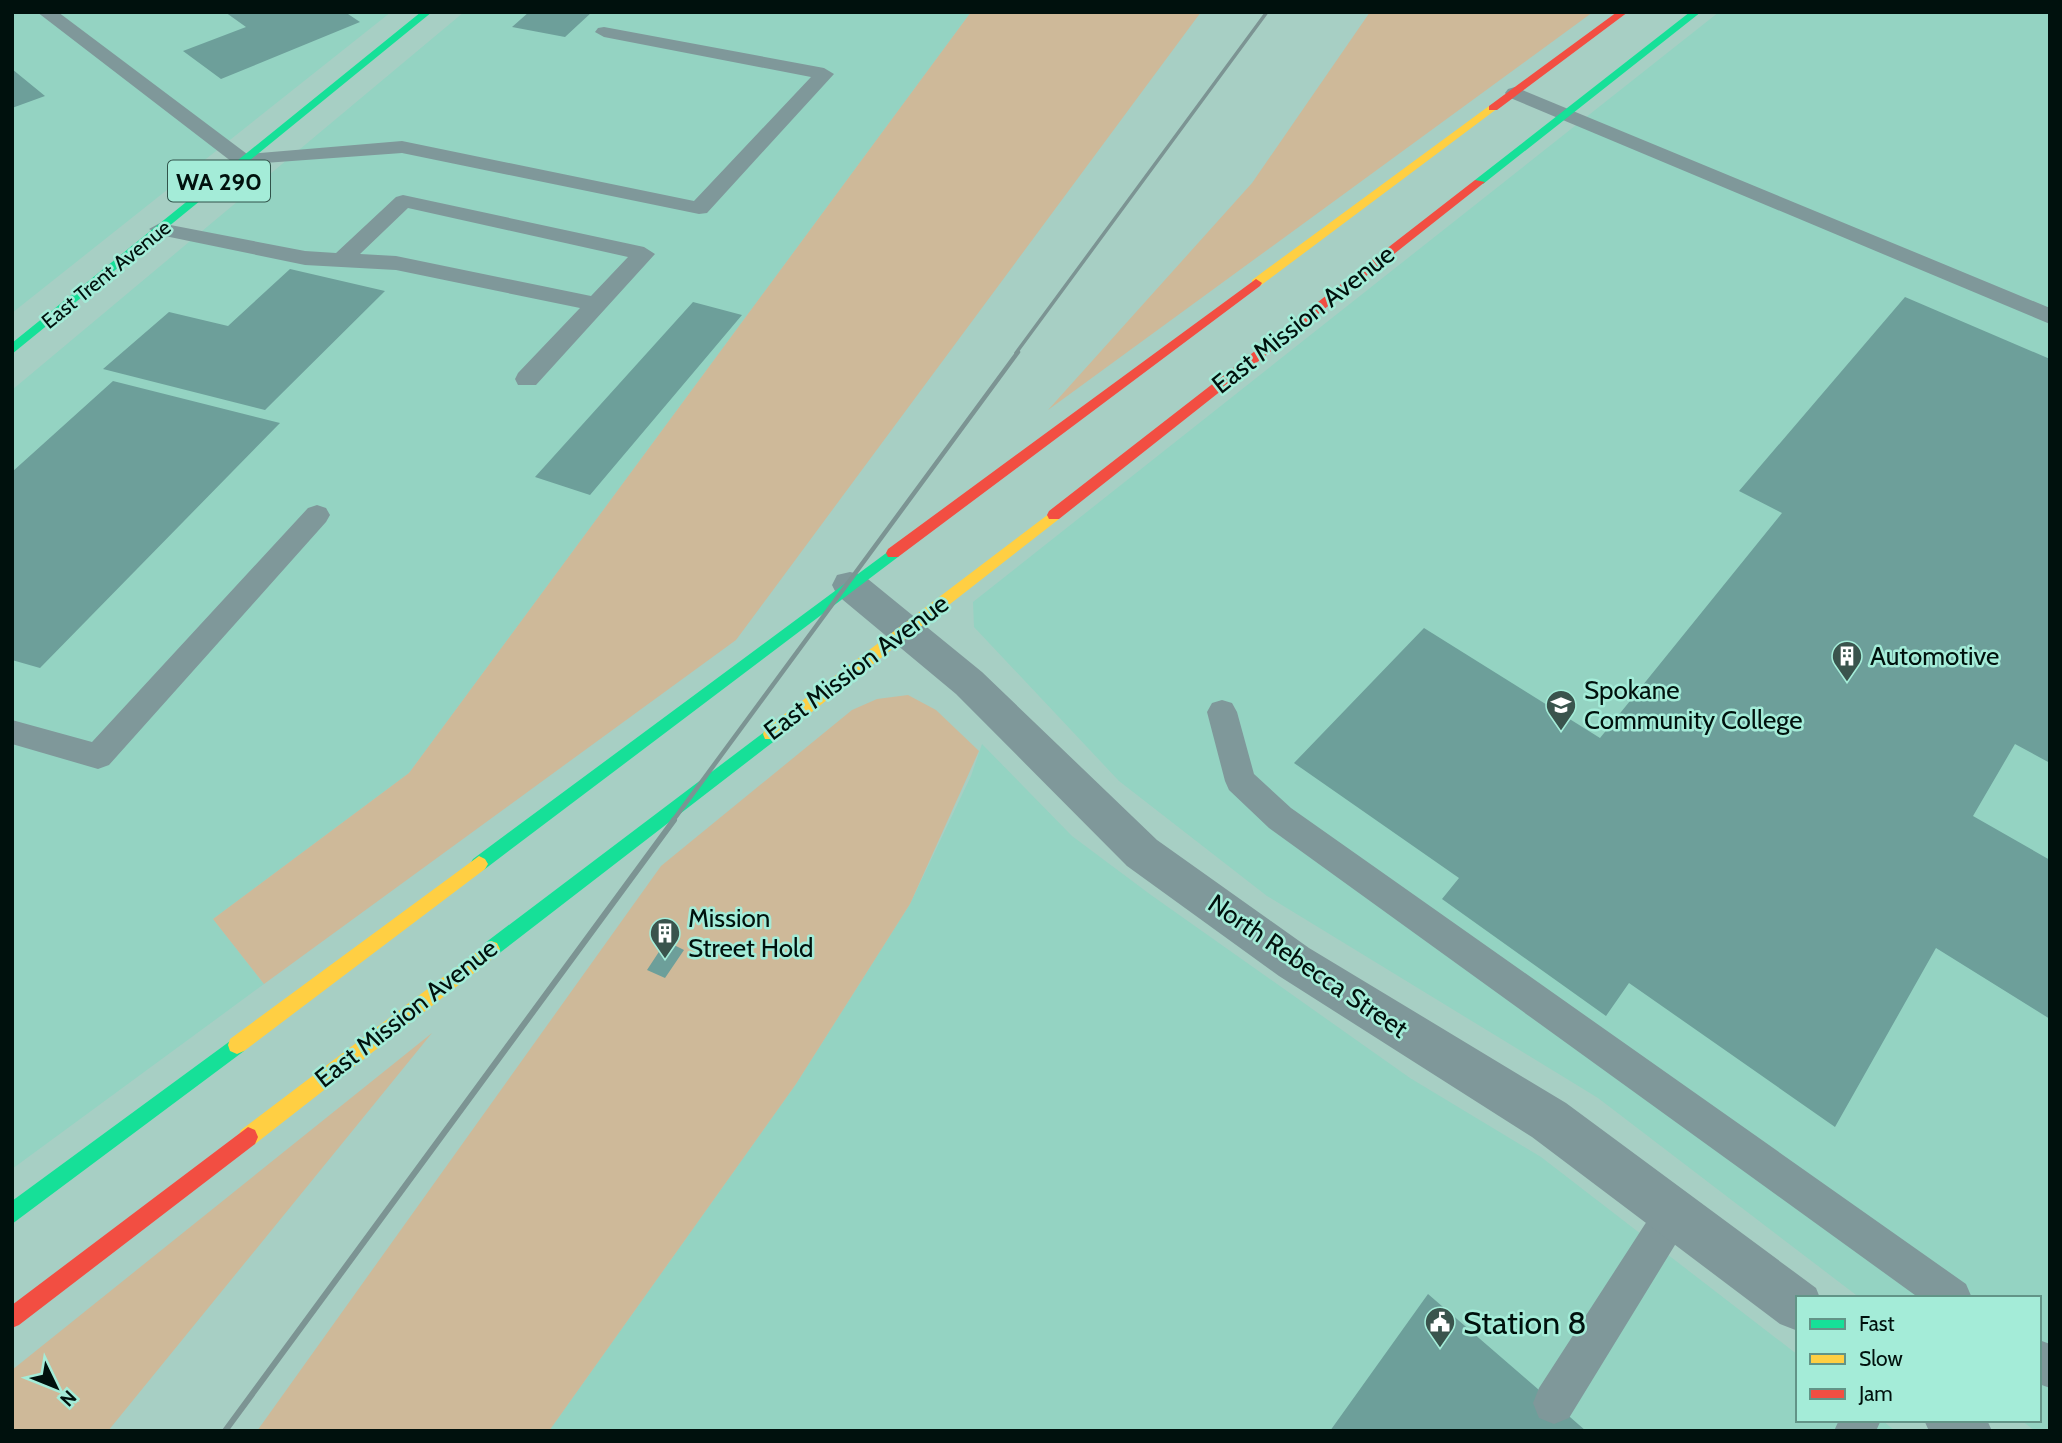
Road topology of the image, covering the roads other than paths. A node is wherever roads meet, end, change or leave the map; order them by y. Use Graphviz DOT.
graph roads {
  1 [pos="46,12"];
  2 [pos="427,12"];
  3 [pos="1623,12"];
  4 [pos="1696,12"];
  5 [pos="604,32"];
  6 [pos="1515,93"];
  7 [pos="1565,114"];
  8 [pos="243,161"];
  9 [pos="160,229"];
  10 [pos="341,260"];
  11 [pos="596,304"];
  12 [pos="2050,317"];
  13 [pos="12,350"];
  14 [pos="527,379"];
  15 [pos="317,515"];
  16 [pos="850,585"];
  17 [pos="906,630"];
  18 [pos="1222,712"];
  19 [pos="12,732"];
  20 [pos="12,1214"];
  21 [pos="1673,1214"];
  22 [pos="1949,1296"];
  23 [pos="1796,1306"];
  24 [pos="12,1318"];
  25 [pos="1554,1403"];
  1 -- 8 [label="lane"];
  2 -- 8 [label="main road, East Trent Avenue / WA 290"];
  3 -- 6 [label="main road, East Mission Avenue"];
  4 -- 7 [label="main road, East Mission Avenue"];
  5 -- 8 [label="lane"];
  6 -- 7 [label="lane"];
  6 -- 16 [label="main road, East Mission Avenue"];
  7 -- 12 [label="lane"];
  7 -- 17 [label="main road, East Mission Avenue"];
  8 -- 9 [label="main road, East Trent Avenue / WA 290"];
  9 -- 10 [label="lane"];
  9 -- 13 [label="main road, East Trent Avenue / WA 290"];
  10 -- 11 [label="lane"];
  10 -- 11 [label="lane"];
  11 -- 14 [label="lane"];
  15 -- 19 [label="lane"];
  16 -- 17 [label="street, North Rebecca Street"];
  16 -- 20 [label="main road, East Mission Avenue"];
  17 -- 21 [label="street, North Rebecca Street"];
  17 -- 24 [label="main road, East Mission Avenue"];
  18 -- 22 [label="lane"];
  21 -- 23 [label="street, North Rebecca Street"];
  21 -- 25 [label="lane"];
}
